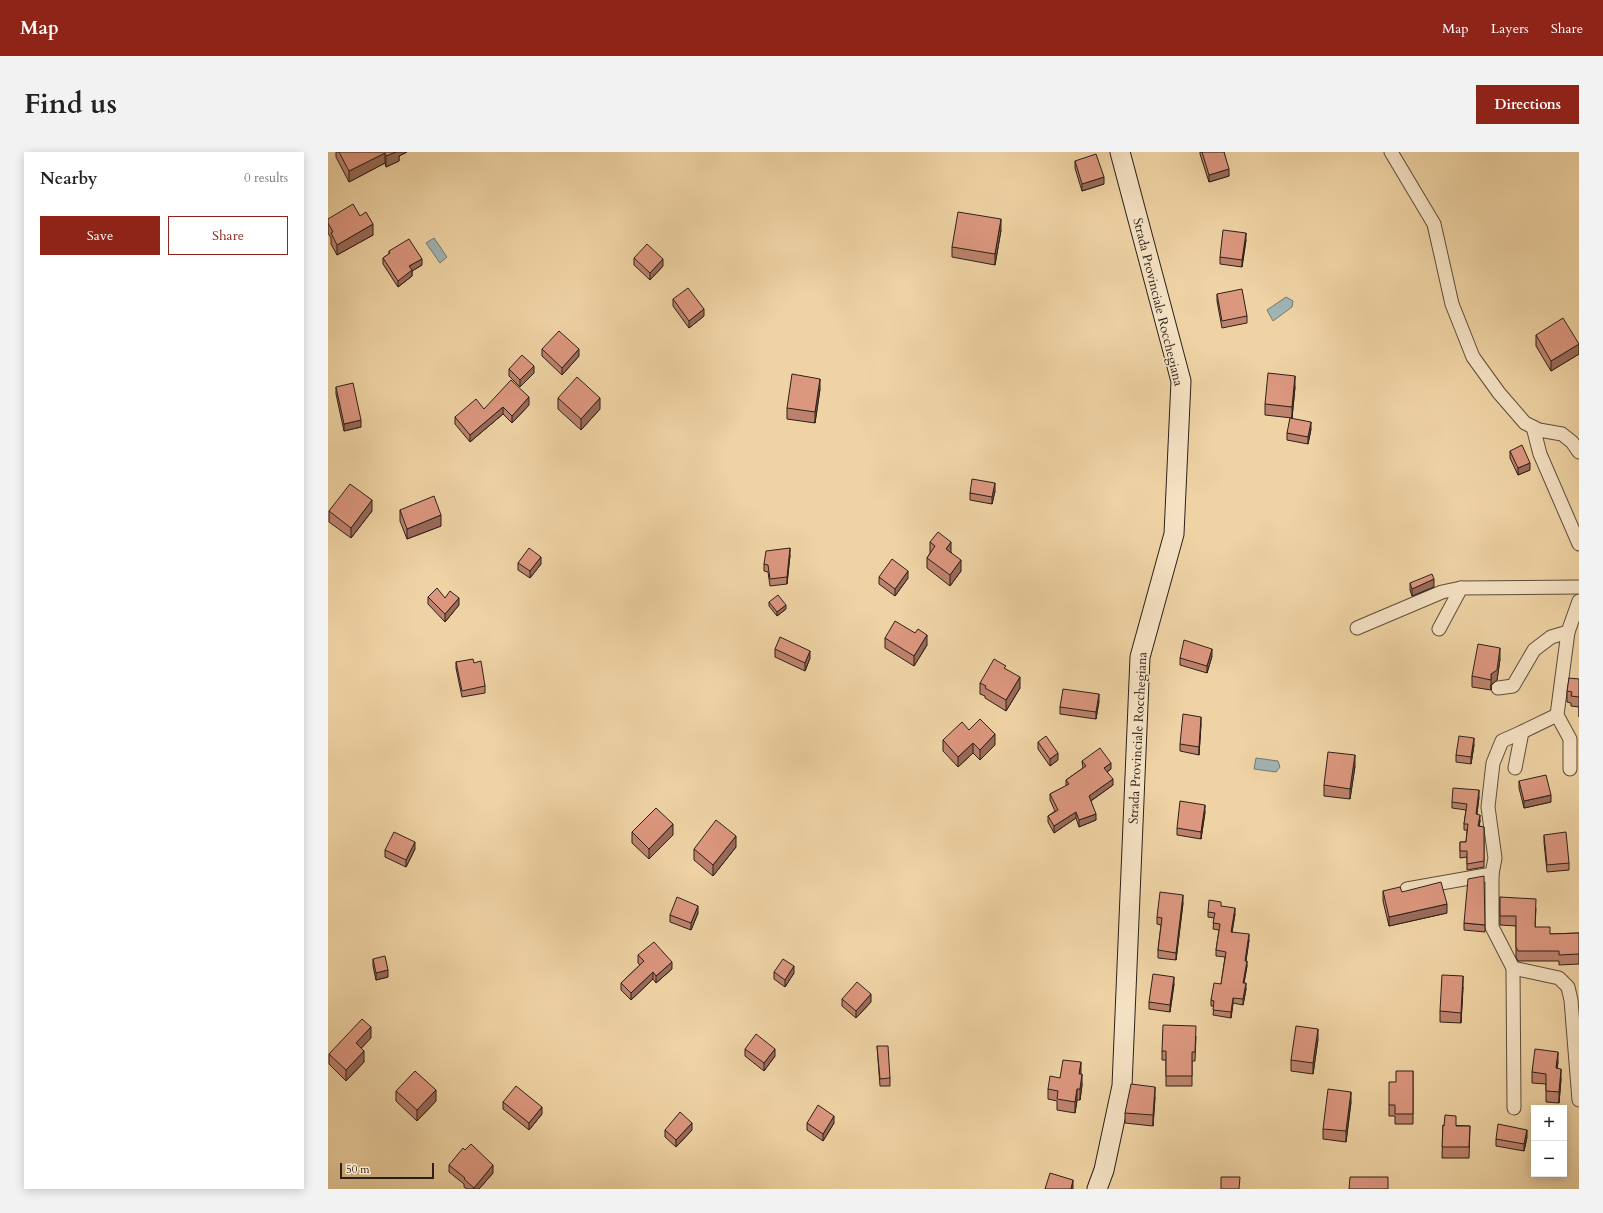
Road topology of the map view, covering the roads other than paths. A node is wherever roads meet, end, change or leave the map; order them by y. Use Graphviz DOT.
graph roads {
  1 [pos="1120,152"];
  2 [pos="1391,152"];
  3 [pos="1533,427"];
  4 [pos="1579,452"];
  5 [pos="1579,544"];
  6 [pos="1579,587"];
  7 [pos="1461,588"];
  8 [pos="1579,601"];
  9 [pos="1357,628"];
  10 [pos="1439,629"];
  11 [pos="1568,632"];
  12 [pos="1498,688"];
  13 [pos="1556,715"];
  14 [pos="1522,732"];
  15 [pos="1515,768"];
  16 [pos="1570,769"];
  17 [pos="1492,874"];
  18 [pos="1407,889"];
  19 [pos="1513,968"];
  20 [pos="1579,1100"];
  21 [pos="1514,1108"];
  22 [pos="1097,1189"];
  1 -- 22 [label="main road, Strada Provinciale Rocchegiana"];
  2 -- 3 [label="street"];
  3 -- 4 [label="street"];
  3 -- 5 [label="street"];
  6 -- 7 [label="street"];
  7 -- 9 [label="street"];
  7 -- 10 [label="street"];
  8 -- 11 [label="street"];
  11 -- 12 [label="street"];
  11 -- 13 [label="street"];
  13 -- 14 [label="street"];
  13 -- 16 [label="street"];
  14 -- 15 [label="street"];
  14 -- 17 [label="street"];
  17 -- 18 [label="street"];
  17 -- 19 [label="street"];
  19 -- 20 [label="street"];
  19 -- 21 [label="street"];
}
